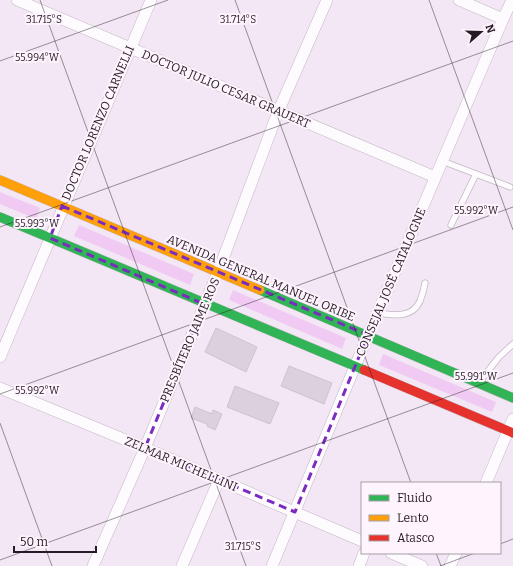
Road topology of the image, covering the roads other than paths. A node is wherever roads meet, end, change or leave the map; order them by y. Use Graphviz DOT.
graph roads {
  1 [pos="17,0"];
  2 [pos="150,0"];
  3 [pos="327,0"];
  4 [pos="458,0"];
  5 [pos="512,0"];
  6 [pos="502,19"];
  7 [pos="130,48"];
  8 [pos="278,112"];
  9 [pos="442,160"];
  10 [pos="476,174"];
  11 [pos="435,177"];
  12 [pos="0,180"];
  13 [pos="510,187"];
  14 [pos="62,206"];
  15 [pos="0,217"];
  16 [pos="451,225"];
  17 [pos="50,238"];
  18 [pos="218,272"];
  19 [pos="425,283"];
  20 [pos="204,304"];
  21 [pos="378,312"];
  22 [pos="368,335"];
  23 [pos="513,344"];
  24 [pos="0,357"];
  25 [pos="356,367"];
  26 [pos="478,383"];
  27 [pos="0,388"];
  28 [pos="513,398"];
  29 [pos="513,419"];
  30 [pos="510,432"];
  31 [pos="145,448"];
  32 [pos="219,480"];
  33 [pos="486,482"];
  34 [pos="295,512"];
  35 [pos="361,541"];
  36 [pos="364,554"];
  37 [pos="393,554"];
  38 [pos="456,554"];
  39 [pos="93,566"];
  40 [pos="182,566"];
  41 [pos="272,566"];
  42 [pos="359,566"];
  43 [pos="422,566"];
  44 [pos="450,566"];
  1 -- 7 [label="street, DOCTOR JULIO CESAR GRAUERT"];
  2 -- 7 [label="street, DOCTOR LORENZO CARNELLI"];
  3 -- 8 [label="street, PRESBÍTERO JAIME ROS"];
  4 -- 6 [label="street"];
  5 -- 6 [label="street, CONSEJAL JOSÉ CATALOGNE"];
  6 -- 9 [label="street, CONSEJAL JOSÉ CATALOGNE"];
  7 -- 8 [label="street, DOCTOR JULIO CESAR GRAUERT"];
  7 -- 14 [label="street, DOCTOR LORENZO CARNELLI"];
  8 -- 11 [label="street, DOCTOR JULIO CESAR GRAUERT"];
  8 -- 18 [label="street, PRESBÍTERO JAIME ROS"];
  9 -- 10 [label="lane"];
  9 -- 11 [label="street, CONSEJAL JOSÉ CATALOGNE"];
  10 -- 13 [label="lane"];
  10 -- 16 [label="lane"];
  11 -- 21 [label="street, CONSEJAL JOSÉ CATALOGNE"];
  12 -- 14 [label="main road, AVENIDA GENERAL MANUEL ORIBE"];
  14 -- 17 [label="street, DOCTOR LORENZO CARNELLI"];
  14 -- 18 [label="main road, AVENIDA GENERAL MANUEL ORIBE"];
  15 -- 17 [label="main road"];
  17 -- 20 [label="main road"];
  17 -- 24 [label="street, DOCTOR LORENZO CARNELLI"];
  18 -- 20 [label="street, PRESBÍTERO JAIME ROS"];
  18 -- 22 [label="main road, AVENIDA GENERAL MANUEL ORIBE"];
  19 -- 21 [label="lane"];
  20 -- 25 [label="main road"];
  20 -- 31 [label="street, PRESBÍTERO JAIME ROS"];
  21 -- 22 [label="street, CONSEJAL JOSÉ CATALOGNE"];
  22 -- 25 [label="street, CONSEJAL JOSÉ CATALOGNE"];
  22 -- 26 [label="main road, AVENIDA GENERAL MANUEL ORIBE"];
  23 -- 26 [label="lane"];
  25 -- 30 [label="main road"];
  25 -- 34 [label="street, CONSEJAL JOSÉ CATALOGNE"];
  26 -- 28 [label="main road, AVENIDA GENERAL MANUEL ORIBE"];
  27 -- 31 [label="street, ZELMAR MICHELLINI"];
  29 -- 30 [label="street"];
  30 -- 33 [label="street"];
  31 -- 32 [label="street, ZELMAR MICHELLINI"];
  31 -- 39 [label="street, PRESBÍTERO JAIME ROS"];
  32 -- 34 [label="street, ZELMAR MICHELLINI"];
  32 -- 40 [label="street"];
  34 -- 35 [label="street, ZELMAR MICHELLINI"];
  34 -- 41 [label="street, CONSEJAL JOSÉ CATALOGNE"];
  36 -- 42 [label="street"];
  37 -- 43 [label="street"];
  38 -- 44 [label="street"];
}
